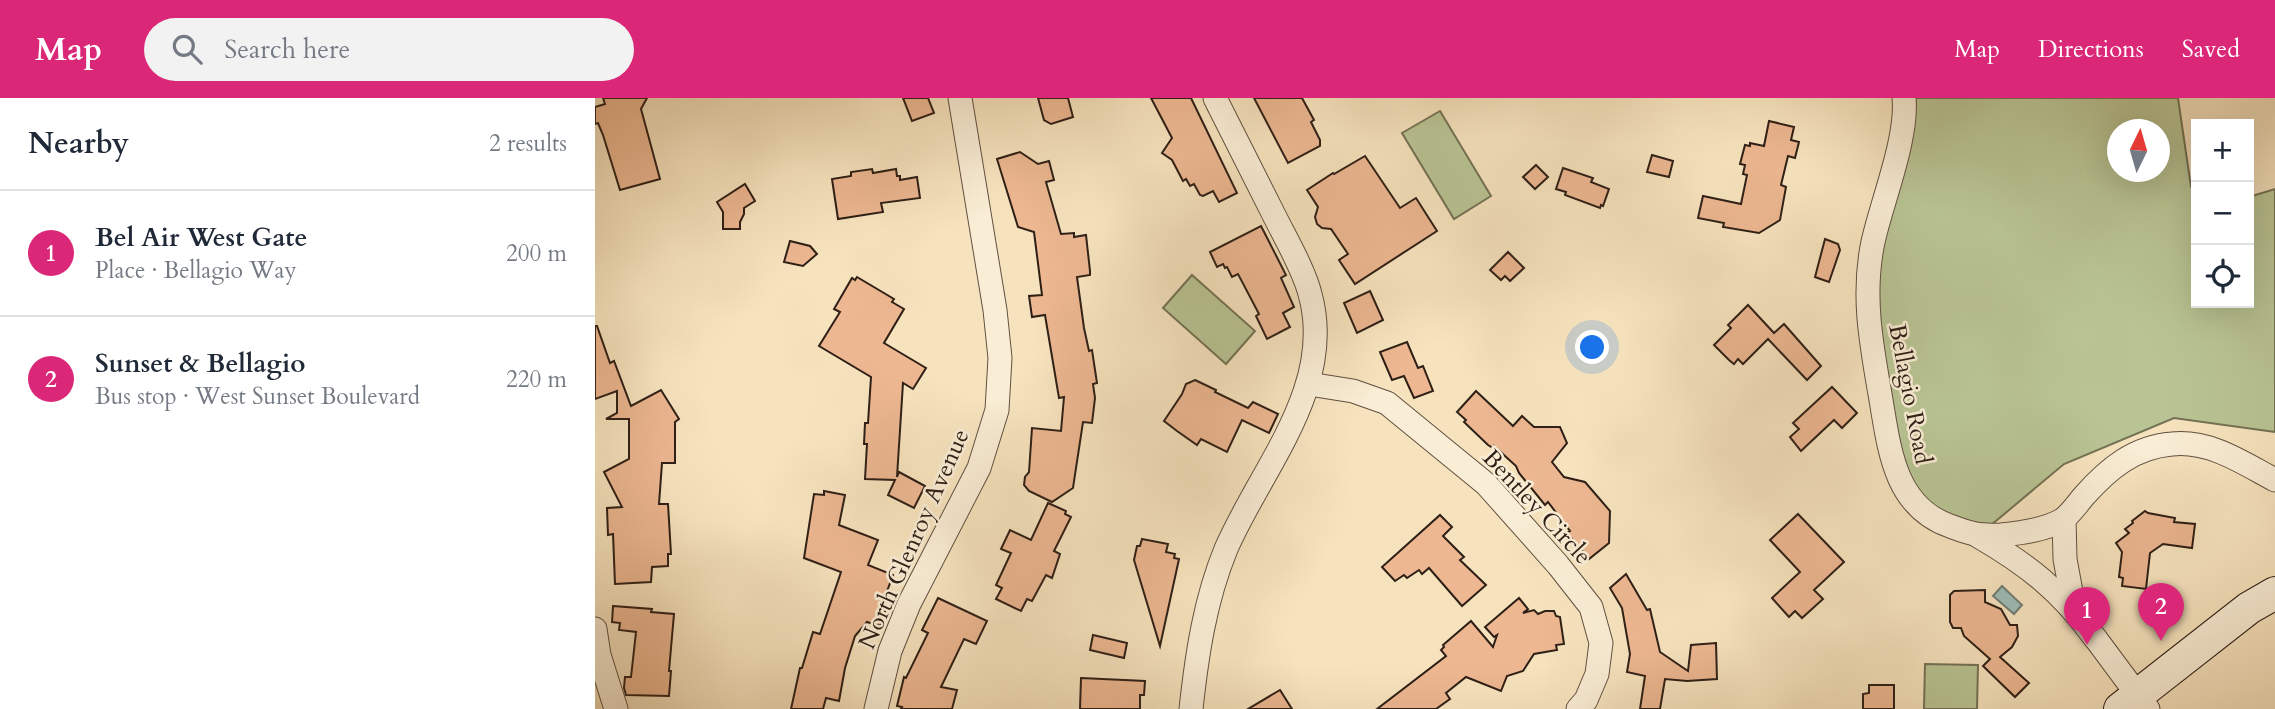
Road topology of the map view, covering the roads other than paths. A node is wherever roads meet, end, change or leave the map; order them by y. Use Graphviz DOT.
graph roads {
  1 [pos="960,98"];
  2 [pos="1215,98"];
  3 [pos="1903,98"];
  4 [pos="1309,384"];
  5 [pos="2275,480"];
  6 [pos="2064,519"];
  7 [pos="1978,536"];
  8 [pos="2275,593"];
  9 [pos="2074,608"];
  10 [pos="595,629"];
  11 [pos="2135,704"];
  12 [pos="616,709"];
  13 [pos="876,709"];
  14 [pos="1191,709"];
  15 [pos="1578,709"];
  1 -- 13 [label="street, North Glenroy Avenue"];
  2 -- 4 [label="street"];
  3 -- 7 [label="street, Bellagio Road"];
  4 -- 14 [label="street"];
  4 -- 15 [label="street, Bentley Circle"];
  5 -- 6 [label="street, Bellagio Road"];
  6 -- 7 [label="street, Bellagio Road"];
  6 -- 9 [label="street"];
  7 -- 9 [label="street"];
  8 -- 11 [label="main road"];
  9 -- 11 [label="street"];
  10 -- 12 [label="street"];
}
